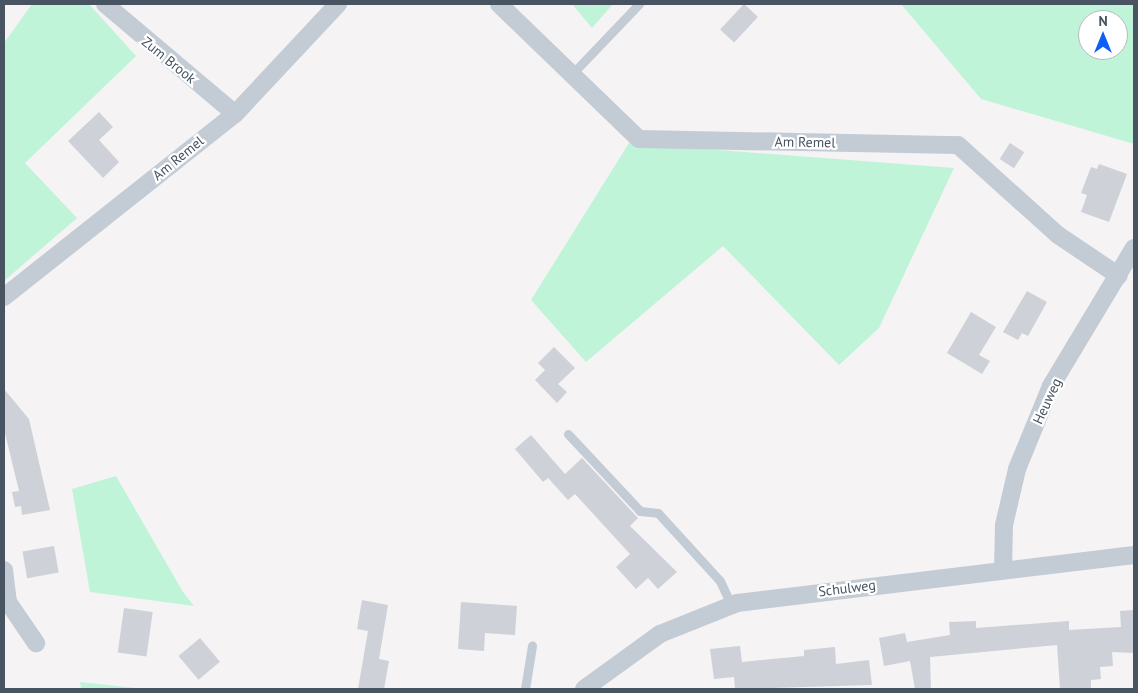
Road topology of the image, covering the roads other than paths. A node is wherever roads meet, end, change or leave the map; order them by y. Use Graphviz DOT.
graph roads {
  1 [pos="105,4"];
  2 [pos="338,4"];
  3 [pos="499,4"];
  4 [pos="639,4"];
  5 [pos="572,74"];
  6 [pos="234,114"];
  7 [pos="1134,248"];
  8 [pos="1118,276"];
  9 [pos="4,297"];
  10 [pos="568,434"];
  11 [pos="1134,555"];
  12 [pos="1003,569"];
  13 [pos="4,570"];
  14 [pos="731,605"];
  15 [pos="36,644"];
  16 [pos="532,646"];
  17 [pos="525,689"];
  18 [pos="584,689"];
  1 -- 6 [label="street, Zum Brook"];
  2 -- 6 [label="street, Am Remel"];
  3 -- 5 [label="street, Am Remel"];
  4 -- 5 [label="lane"];
  5 -- 8 [label="street, Am Remel"];
  6 -- 9 [label="street, Am Remel"];
  7 -- 8 [label="street, Heuweg"];
  8 -- 12 [label="street, Heuweg"];
  10 -- 14 [label="lane"];
  11 -- 12 [label="street, Schulweg"];
  12 -- 14 [label="street, Schulweg"];
  13 -- 15 [label="street"];
  14 -- 18 [label="street, Schulweg"];
  16 -- 17 [label="lane"];
}
